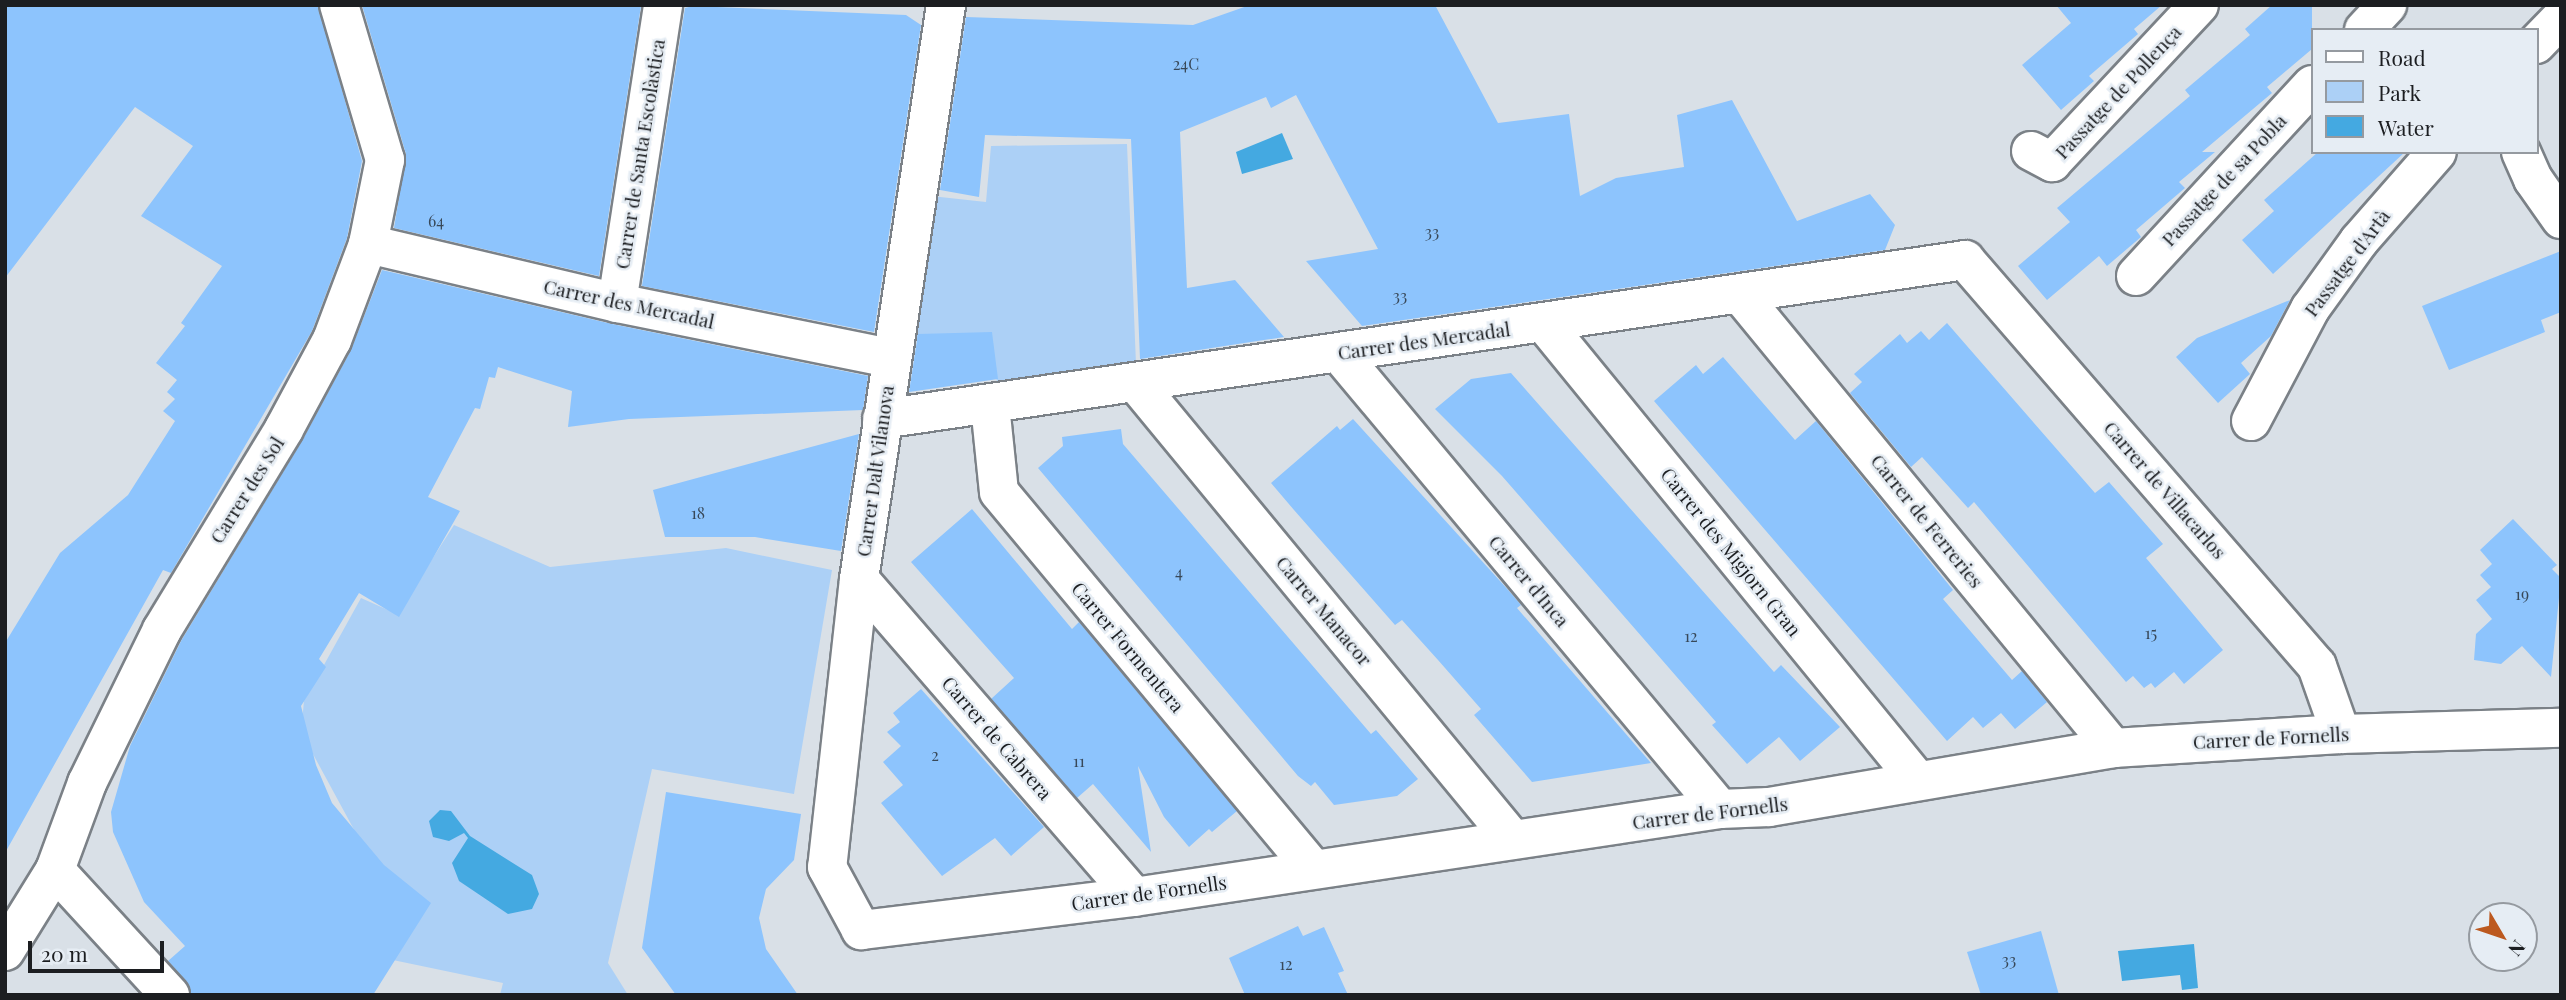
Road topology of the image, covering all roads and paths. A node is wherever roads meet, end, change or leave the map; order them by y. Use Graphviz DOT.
graph roads {
  1 [pos="338,5"];
  2 [pos="663,5"];
  3 [pos="946,5"];
  4 [pos="2199,5"];
  5 [pos="2388,5"];
  6 [pos="2561,18"];
  7 [pos="2366,28"];
  8 [pos="2538,42"];
  9 [pos="2310,87"];
  10 [pos="2031,151"];
  11 [pos="2435,154"];
  12 [pos="2522,154"];
  13 [pos="2561,219"];
  14 [pos="368,244"];
  15 [pos="1965,260"];
  16 [pos="2136,276"];
  17 [pos="1740,294"];
  18 [pos="617,303"];
  19 [pos="1544,323"];
  20 [pos="1339,353"];
  21 [pos="891,358"];
  22 [pos="1136,383"];
  23 [pos="990,405"];
  24 [pos="882,419"];
  25 [pos="2251,421"];
  26 [pos="859,579"];
  27 [pos="2561,728"];
  28 [pos="2341,734"];
  29 [pos="2113,748"];
  30 [pos="1918,781"];
  31 [pos="1720,809"];
  32 [pos="1513,839"];
  33 [pos="1313,869"];
  34 [pos="55,870"];
  35 [pos="1134,897"];
  36 [pos="861,930"];
  37 [pos="5,951"];
  38 [pos="170,995"];
  1 -- 14 [label="street, Carrer des Sol"];
  2 -- 18 [label="street, Carrer de Santa Escolàstica"];
  3 -- 21 [label="street, Carrer Dalt Vilanova"];
  4 -- 10 [label="street, Passatge de Pollença"];
  5 -- 7 [label="street"];
  6 -- 8 [label="street"];
  9 -- 16 [label="street, Passatge de sa Pobla"];
  11 -- 25 [label="street, Passatge d'Artà"];
  12 -- 13 [label="street"];
  14 -- 18 [label="street, Carrer des Mercadal"];
  14 -- 34 [label="street, Carrer des Sol"];
  15 -- 17 [label="street, Carrer des Mercadal"];
  15 -- 28 [label="street, Carrer de Villacarlos"];
  17 -- 19 [label="street, Carrer des Mercadal"];
  17 -- 29 [label="street, Carrer de Ferreries"];
  18 -- 21 [label="street, Carrer des Mercadal"];
  19 -- 20 [label="street, Carrer des Mercadal"];
  19 -- 30 [label="street, Carrer des Migjorn Gran"];
  20 -- 22 [label="street, Carrer des Mercadal"];
  20 -- 31 [label="street, Carrer d'Inca"];
  21 -- 24 [label="street, Carrer Dalt Vilanova"];
  22 -- 23 [label="street, Carrer des Mercadal"];
  22 -- 32 [label="street, Carrer Manacor"];
  23 -- 24 [label="street, Carrer des Mercadal"];
  23 -- 33 [label="street, Carrer Formentera"];
  24 -- 26 [label="street, Carrer Dalt Vilanova"];
  26 -- 35 [label="street, Carrer de Cabrera"];
  26 -- 36 [label="street, Carrer Dalt Vilanova"];
  27 -- 28 [label="street, Carrer de Fornells"];
  28 -- 29 [label="street, Carrer de Fornells"];
  29 -- 30 [label="street, Carrer de Fornells"];
  30 -- 31 [label="street, Carrer de Fornells"];
  31 -- 32 [label="street, Carrer de Fornells"];
  32 -- 33 [label="street, Carrer de Fornells"];
  33 -- 35 [label="street, Carrer de Fornells"];
  34 -- 37 [label="street, Carrer des Sol"];
  34 -- 38 [label="street"];
  35 -- 36 [label="street, Carrer de Fornells"];
}
